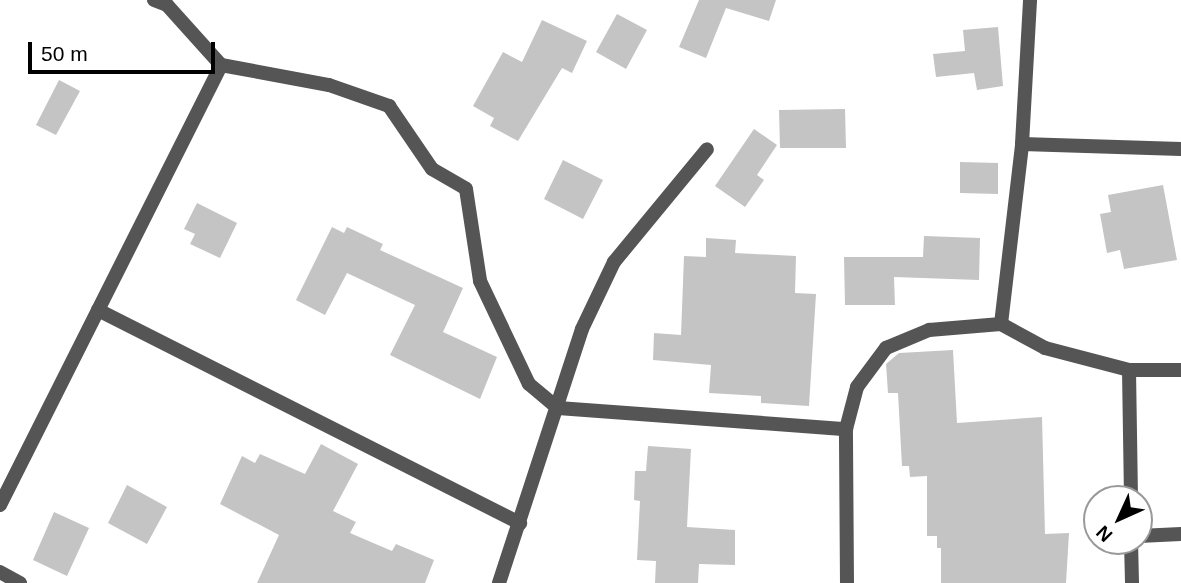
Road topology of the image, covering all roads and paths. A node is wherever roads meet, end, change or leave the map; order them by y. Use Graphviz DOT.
graph roads {
  1 [pos="154,0"];
  2 [pos="1030,0"];
  3 [pos="221,65"];
  4 [pos="1022,144"];
  5 [pos="707,149"];
  6 [pos="1181,149"];
  7 [pos="98,310"];
  8 [pos="1001,324"];
  9 [pos="1129,370"];
  10 [pos="1181,370"];
  11 [pos="558,408"];
  12 [pos="846,429"];
  13 [pos="1131,485"];
  14 [pos="0,505"];
  15 [pos="520,523"];
  16 [pos="1181,534"];
  17 [pos="1153,535"];
  18 [pos="1132,555"];
  19 [pos="0,572"];
  20 [pos="20,583"];
  21 [pos="499,583"];
  22 [pos="847,583"];
  23 [pos="1132,583"];
  1 -- 3 [label="street"];
  2 -- 4 [label="street"];
  3 -- 7 [label="street"];
  3 -- 11 [label="street"];
  4 -- 6 [label="street"];
  4 -- 8 [label="street"];
  5 -- 11 [label="street"];
  7 -- 14 [label="street"];
  7 -- 15 [label="street"];
  8 -- 9 [label="street"];
  8 -- 12 [label="street"];
  9 -- 10 [label="street"];
  9 -- 13 [label="street"];
  11 -- 12 [label="street"];
  11 -- 15 [label="street"];
  12 -- 22 [label="street"];
  15 -- 21 [label="street"];
  16 -- 17 [label="street"];
  18 -- 23 [label="street"];
  19 -- 20 [label="street"];
}
